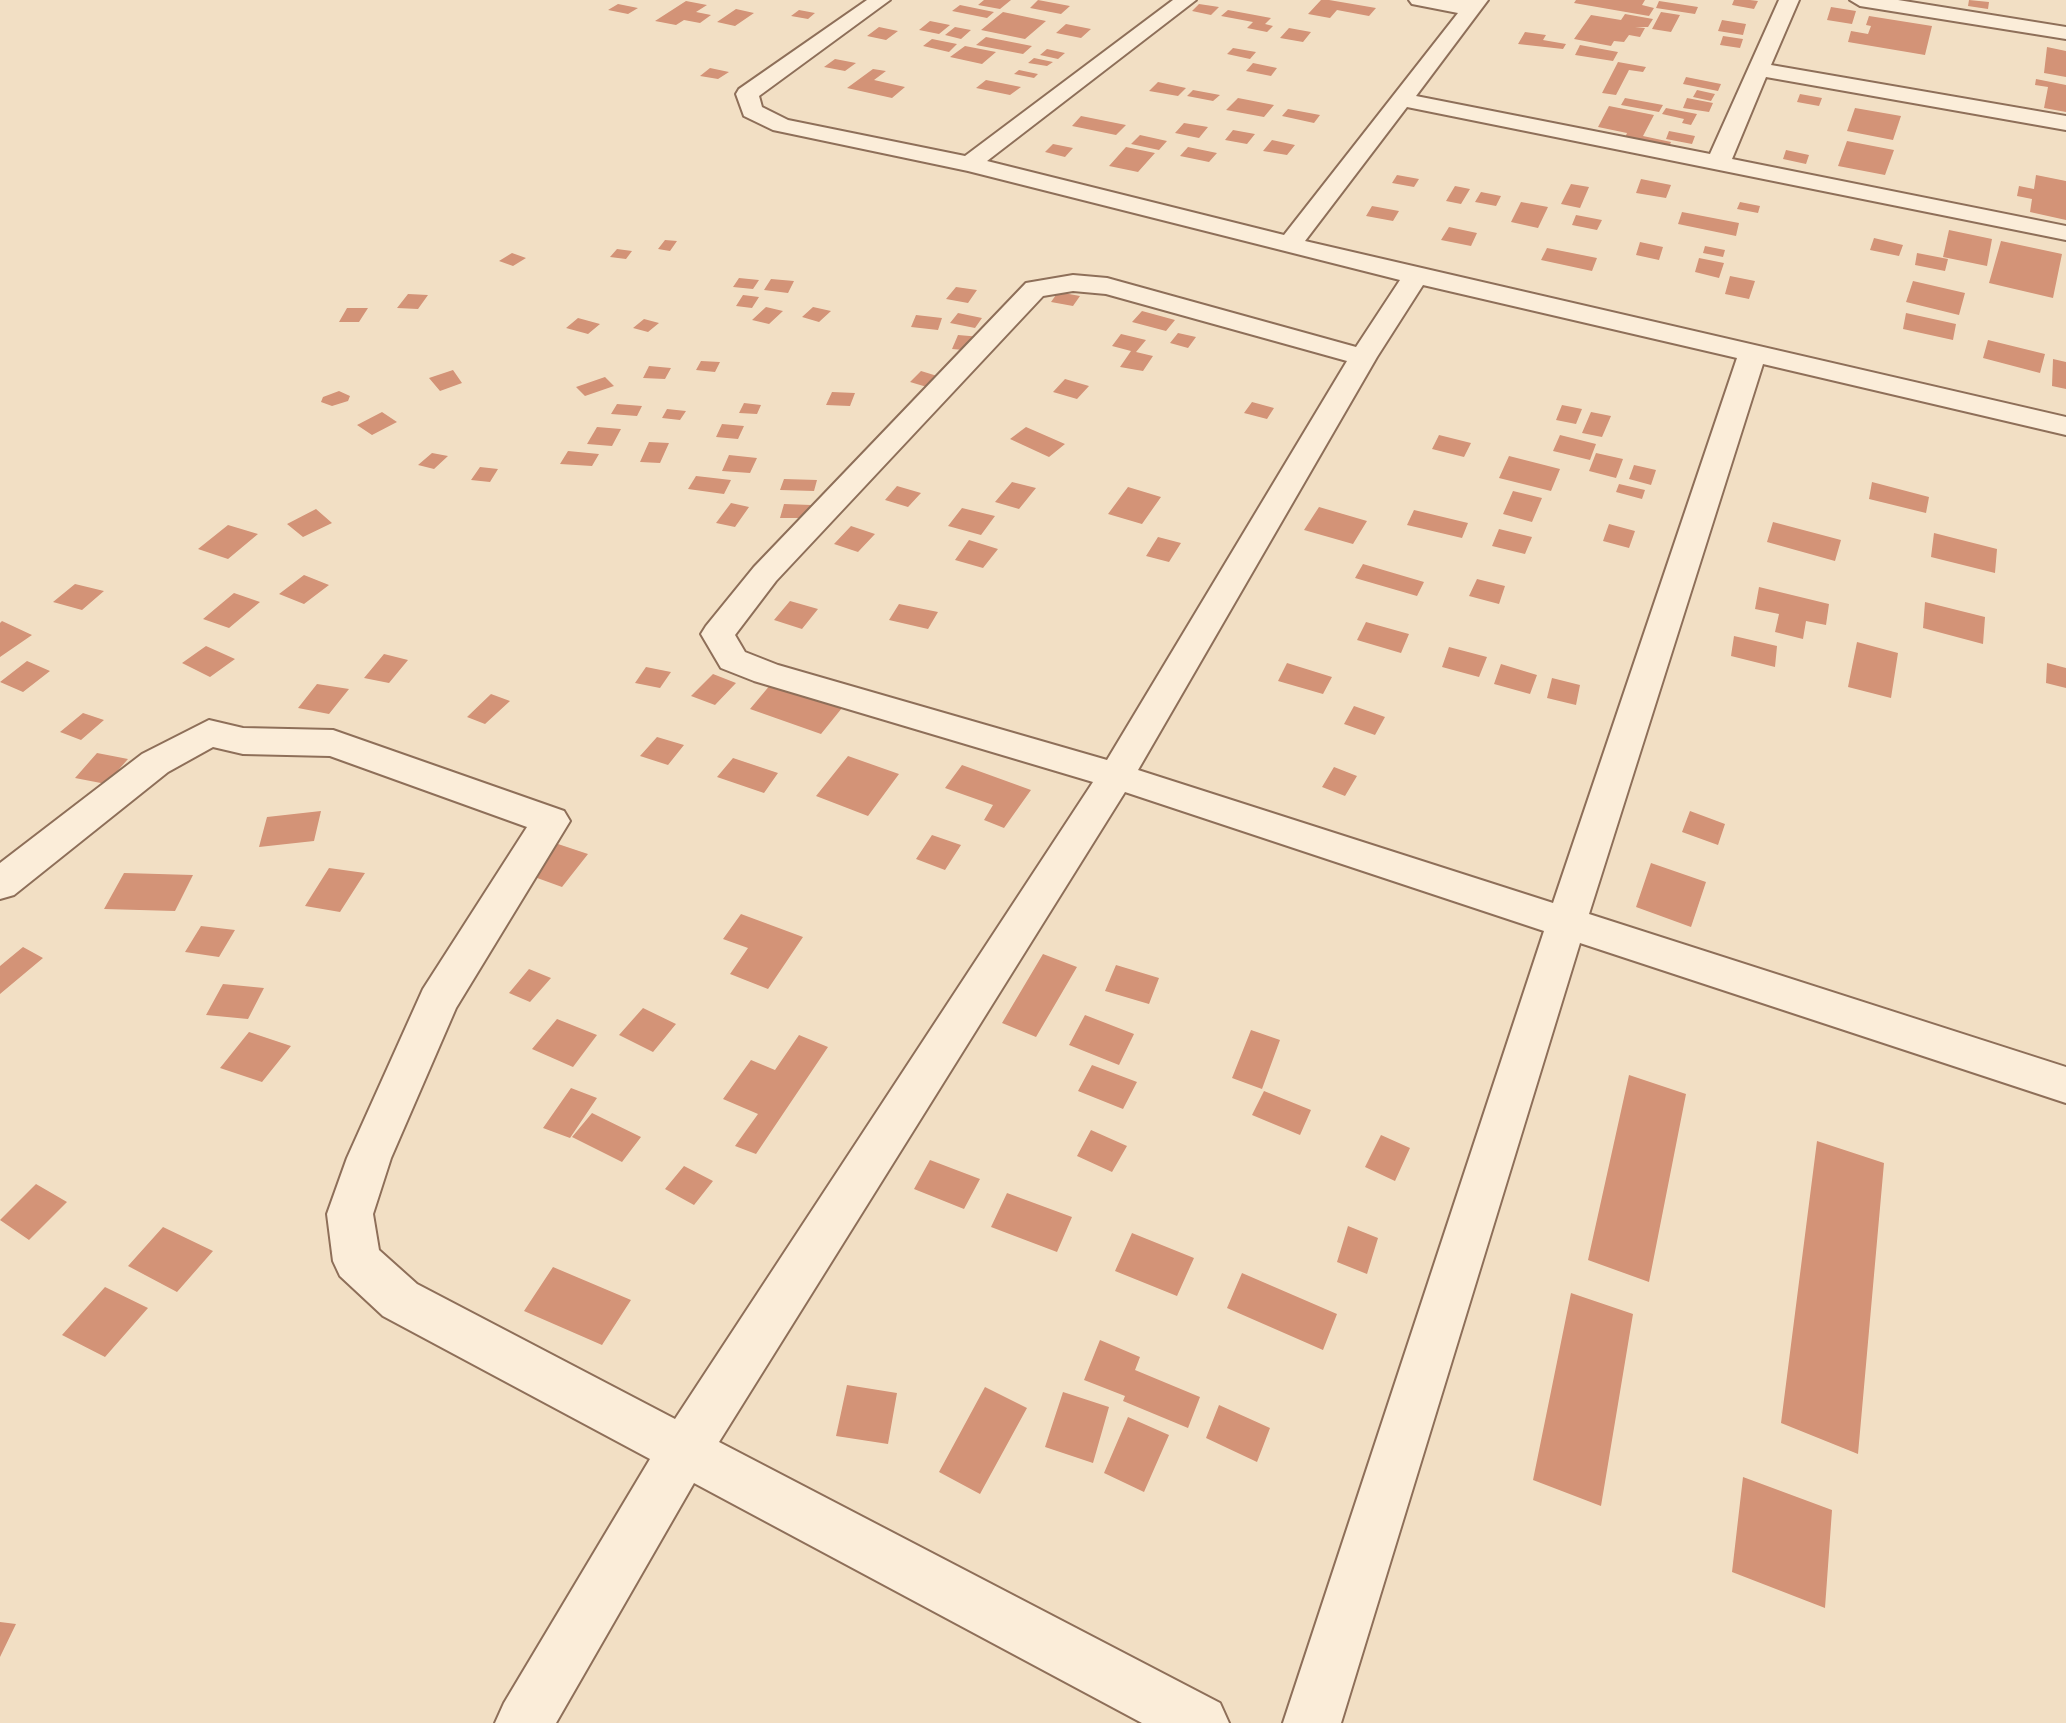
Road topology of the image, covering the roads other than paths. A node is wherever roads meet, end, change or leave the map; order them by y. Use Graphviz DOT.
graph roads {
  1 [pos="880,0"];
  2 [pos="1186,0"];
  3 [pos="1419,0"];
  4 [pos="1789,0"];
  5 [pos="1860,0"];
  6 [pos="1475,4"];
  7 [pos="2066,33"];
  8 [pos="1759,69"];
  9 [pos="1404,100"];
  10 [pos="2066,123"];
  11 [pos="1718,163"];
  12 [pos="969,164"];
  13 [pos="2066,233"];
  14 [pos="1290,244"];
  15 [pos="1416,276"];
  16 [pos="1753,352"];
  17 [pos="1363,357"];
  18 [pos="2066,426"];
  19 [pos="1116,776"];
  20 [pos="0,884"];
  21 [pos="1566,924"];
  22 [pos="2066,1085"];
  23 [pos="685,1449"];
  24 [pos="524,1723"];
  25 [pos="1200,1723"];
  26 [pos="1312,1723"];
  1 -- 12 [label="street"];
  2 -- 12 [label="street"];
  3 -- 6 [label="street"];
  4 -- 8 [label="street"];
  5 -- 7 [label="street"];
  6 -- 9 [label="street"];
  8 -- 10 [label="street"];
  8 -- 11 [label="street"];
  9 -- 11 [label="street"];
  9 -- 14 [label="street"];
  11 -- 13 [label="street"];
  12 -- 14 [label="street"];
  14 -- 15 [label="street"];
  15 -- 16 [label="street"];
  15 -- 17 [label="street"];
  16 -- 18 [label="street"];
  16 -- 21 [label="street"];
  17 -- 19 [label="street"];
  17 -- 19 [label="street"];
  19 -- 21 [label="street"];
  19 -- 23 [label="street"];
  20 -- 23 [label="street"];
  21 -- 22 [label="street"];
  21 -- 26 [label="street"];
  23 -- 24 [label="street"];
  23 -- 25 [label="street"];
}
